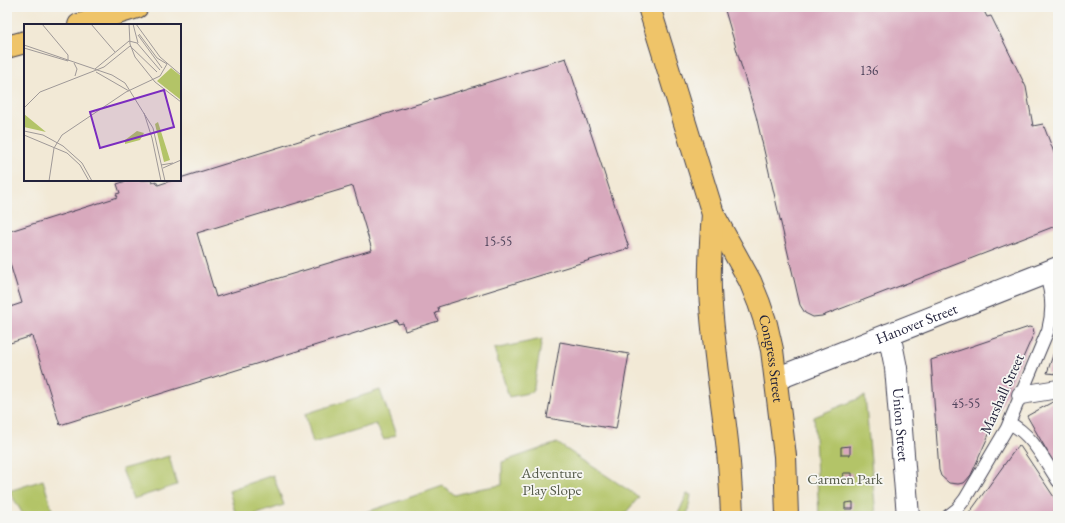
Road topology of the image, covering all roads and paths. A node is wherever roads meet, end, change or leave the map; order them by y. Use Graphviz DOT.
graph roads {
  1 [pos="137,7"];
  2 [pos="648,7"];
  3 [pos="82,24"];
  4 [pos="24,42"];
  5 [pos="7,47"];
  6 [pos="713,214"];
  7 [pos="1051,271"];
  8 [pos="888,335"];
  9 [pos="776,379"];
  10 [pos="1058,388"];
  11 [pos="1021,395"];
  12 [pos="1009,423"];
  13 [pos="1058,481"];
  14 [pos="732,516"];
  15 [pos="787,516"];
  16 [pos="908,516"];
  17 [pos="948,516"];
  1 -- 3 [label="main road"];
  2 -- 6 [label="main road, Congress Street"];
  4 -- 5 [label="main road"];
  6 -- 9 [label="main road, Congress Street"];
  6 -- 14 [label="main road, Congress Street"];
  7 -- 8 [label="street, Hanover Street"];
  7 -- 11 [label="lane, Marshall Street"];
  8 -- 9 [label="street, Hanover Street"];
  8 -- 16 [label="street, Union Street"];
  9 -- 15 [label="main road, Congress Street"];
  10 -- 11 [label="street"];
  11 -- 12 [label="lane, Marshall Street"];
  12 -- 13 [label="lane"];
  12 -- 17 [label="lane, Marshall Street"];
}
